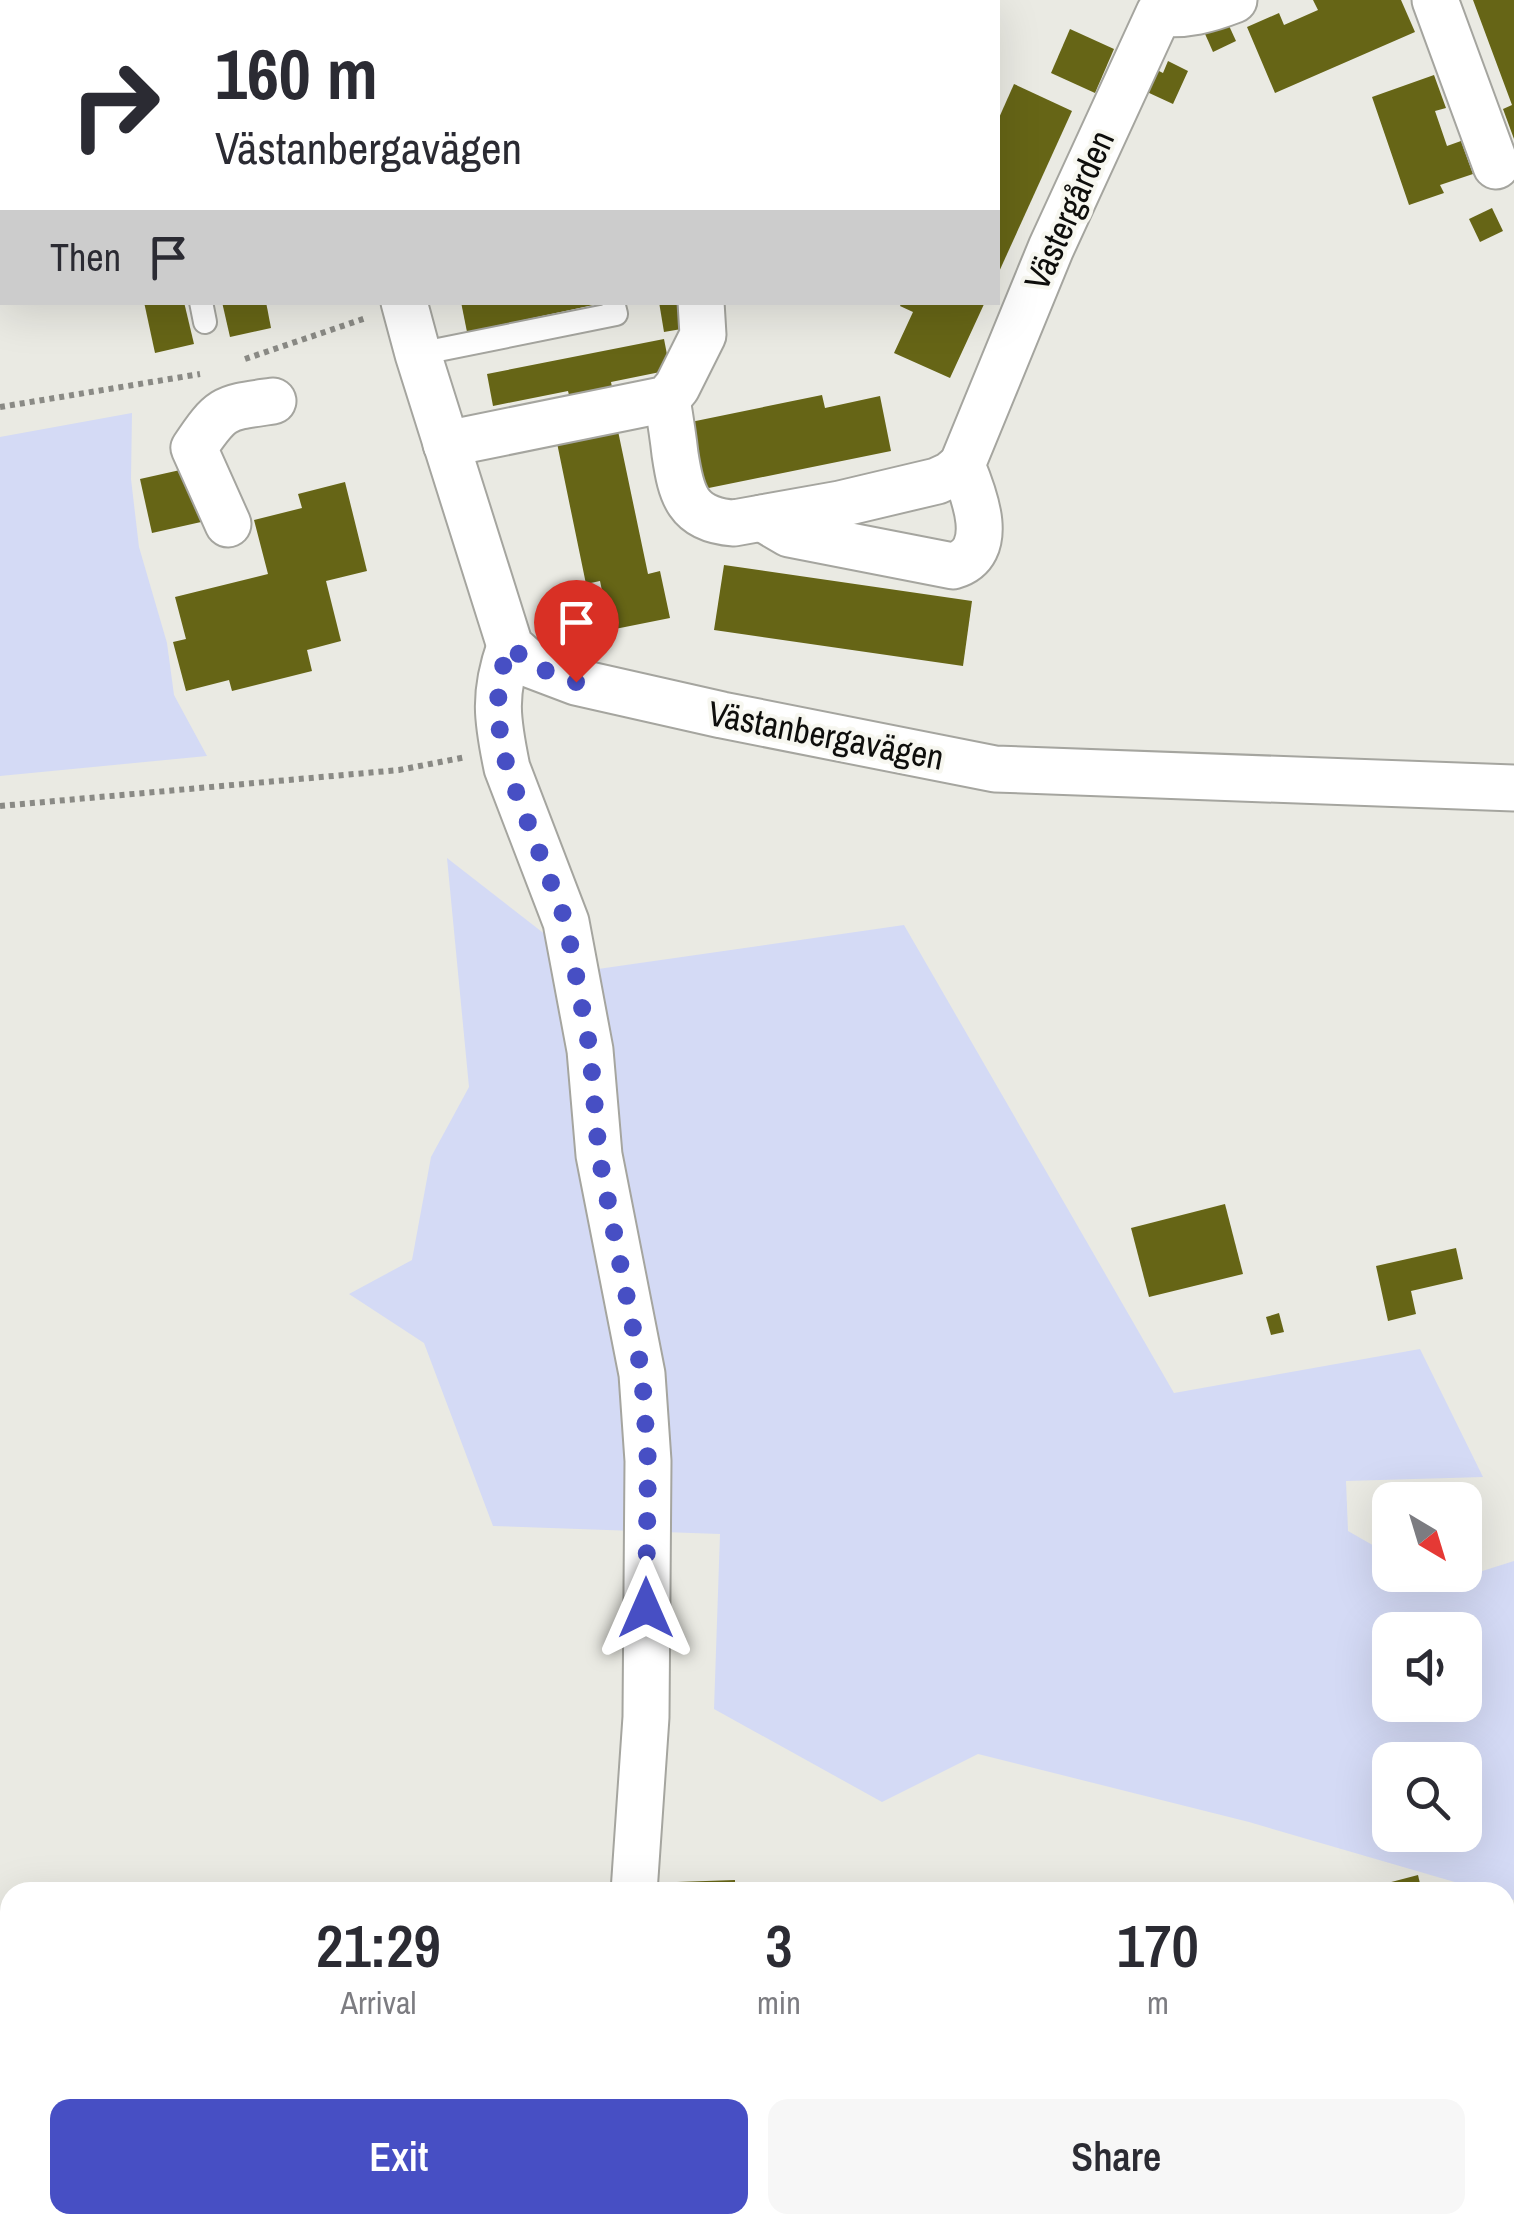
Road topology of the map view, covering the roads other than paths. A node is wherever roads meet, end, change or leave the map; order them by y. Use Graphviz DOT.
graph roads {
  1 [pos="1234,0"];
  2 [pos="1436,0"];
  3 [pos="1156,6"];
  4 [pos="1496,166"];
  5 [pos="404,305"];
  6 [pos="614,305"];
  7 [pos="701,305"];
  8 [pos="418,354"];
  9 [pos="667,399"];
  10 [pos="273,401"];
  11 [pos="446,444"];
  12 [pos="962,465"];
  13 [pos="762,518"];
  14 [pos="228,524"];
  15 [pos="510,646"];
  16 [pos="1514,788"];
  17 [pos="635,1882"];
  1 -- 3 [label="street, Västergården"];
  2 -- 4 [label="street"];
  3 -- 12 [label="street, Västergården"];
  5 -- 8 [label="street"];
  6 -- 8 [label="lane"];
  7 -- 9 [label="street"];
  8 -- 11 [label="street"];
  9 -- 11 [label="street"];
  9 -- 13 [label="street"];
  10 -- 14 [label="street"];
  11 -- 15 [label="street"];
  12 -- 13 [label="street"];
  12 -- 13 [label="street"];
  15 -- 16 [label="street, Västanbergavägen"];
  15 -- 17 [label="street"];
}
